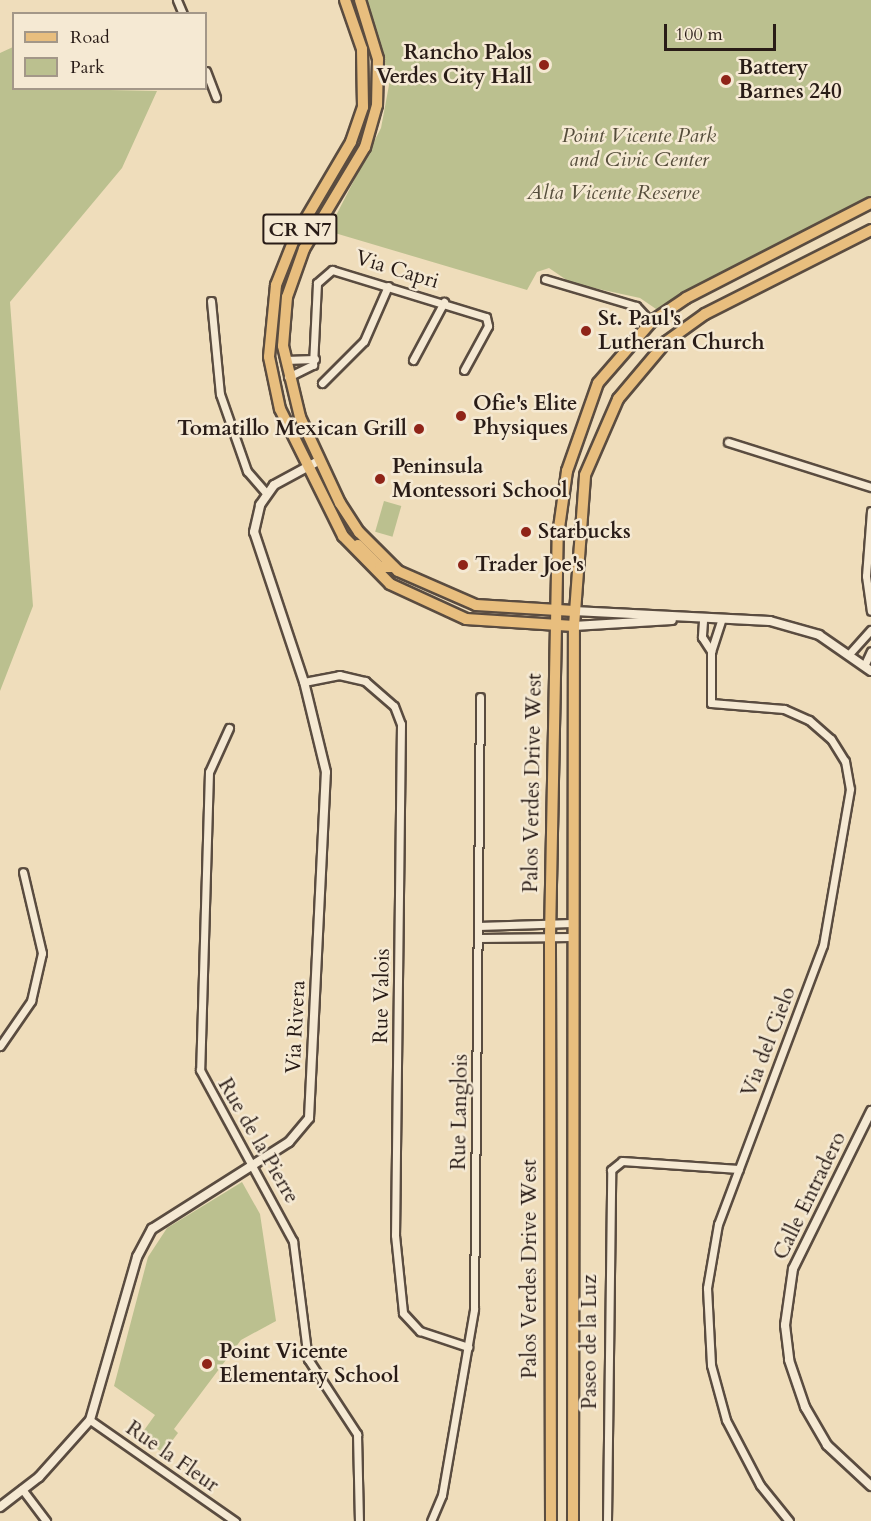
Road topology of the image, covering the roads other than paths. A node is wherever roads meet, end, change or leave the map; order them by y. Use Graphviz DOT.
graph roads {
  1 [pos="345,0"];
  2 [pos="360,0"];
  3 [pos="207,74"];
  4 [pos="216,97"];
  5 [pos="871,203"];
  6 [pos="871,230"];
  7 [pos="545,279"];
  8 [pos="388,286"];
  9 [pos="211,301"];
  10 [pos="444,302"];
  11 [pos="651,322"];
  12 [pos="269,334"];
  13 [pos="315,359"];
  14 [pos="413,360"];
  15 [pos="287,368"];
  16 [pos="464,370"];
  17 [pos="299,372"];
  18 [pos="322,383"];
  19 [pos="728,442"];
  20 [pos="320,460"];
  21 [pos="306,465"];
  22 [pos="871,487"];
  23 [pos="267,494"];
  24 [pos="871,512"];
  25 [pos="343,536"];
  26 [pos="393,567"];
  27 [pos="869,576"];
  28 [pos="871,611"];
  29 [pos="556,612"];
  30 [pos="574,612"];
  31 [pos="675,620"];
  32 [pos="703,621"];
  33 [pos="721,621"];
  34 [pos="574,626"];
  35 [pos="556,627"];
  36 [pos="871,630"];
  37 [pos="711,651"];
  38 [pos="871,651"];
  39 [pos="850,653"];
  40 [pos="868,667"];
  41 [pos="304,682"];
  42 [pos="480,697"];
  43 [pos="229,728"];
  44 [pos="23,872"];
  45 [pos="572,923"];
  46 [pos="550,924"];
  47 [pos="478,926"];
  48 [pos="550,937"];
  49 [pos="572,937"];
  50 [pos="478,938"];
  51 [pos="0,1046"];
  52 [pos="871,1111"];
  53 [pos="251,1166"];
  54 [pos="739,1169"];
  55 [pos="468,1347"];
  56 [pos="90,1420"];
  57 [pos="871,1486"];
  58 [pos="22,1489"];
  59 [pos="0,1507"];
  60 [pos="46,1521"];
  61 [pos="235,1521"];
  62 [pos="359,1521"];
  63 [pos="431,1521"];
  64 [pos="551,1521"];
  65 [pos="573,1521"];
  66 [pos="607,1521"];
  67 [pos="789,1521"];
  1 -- 12 [label="main road, CR N7"];
  2 -- 15 [label="main road, CR N7"];
  3 -- 4 [label="street"];
  5 -- 11 [label="main road, Palos Verdes Drive West"];
  6 -- 30 [label="main road, Palos Verdes Drive West"];
  7 -- 11 [label="street"];
  8 -- 10 [label="street, Via Capri"];
  8 -- 13 [label="street, Via Capri"];
  8 -- 18 [label="street"];
  9 -- 23 [label="street"];
  10 -- 14 [label="street"];
  10 -- 16 [label="street, Via Capri"];
  11 -- 29 [label="main road, Palos Verdes Drive West"];
  12 -- 15 [label="main road"];
  12 -- 21 [label="main road, CR N7"];
  13 -- 15 [label="street"];
  13 -- 17 [label="street"];
  15 -- 17 [label="main road"];
  15 -- 20 [label="main road, CR N7"];
  19 -- 22 [label="street"];
  20 -- 21 [label="street"];
  20 -- 26 [label="main road, CR N7"];
  21 -- 23 [label="street"];
  21 -- 25 [label="main road, CR N7"];
  23 -- 41 [label="street, Via Rivera"];
  24 -- 27 [label="street"];
  25 -- 26 [label="main road"];
  25 -- 35 [label="main road, CR N7"];
  26 -- 29 [label="main road, CR N7"];
  27 -- 28 [label="street"];
  29 -- 30 [label="main road, CR N7"];
  29 -- 35 [label="main road, Palos Verdes Drive West"];
  30 -- 31 [label="street"];
  30 -- 34 [label="main road, Palos Verdes Drive West"];
  31 -- 32 [label="street"];
  31 -- 34 [label="street"];
  32 -- 33 [label="street"];
  32 -- 37 [label="street, Via del Cielo"];
  33 -- 37 [label="street, Via del Cielo"];
  33 -- 39 [label="street"];
  34 -- 35 [label="main road, CR N7"];
  34 -- 45 [label="main road, Palos Verdes Drive West"];
  35 -- 46 [label="main road, Palos Verdes Drive West"];
  36 -- 39 [label="street"];
  37 -- 54 [label="street, Via del Cielo"];
  38 -- 40 [label="street"];
  39 -- 40 [label="street"];
  41 -- 53 [label="street, Via Rivera"];
  41 -- 55 [label="street, Rue Valois"];
  42 -- 47 [label="street, Rue Langlois"];
  43 -- 53 [label="street, Rue de la Pierre"];
  44 -- 51 [label="street"];
  45 -- 46 [label="street"];
  45 -- 49 [label="main road, Palos Verdes Drive West"];
  46 -- 47 [label="street"];
  46 -- 48 [label="main road, Palos Verdes Drive West"];
  47 -- 50 [label="street, Rue Langlois"];
  48 -- 49 [label="street"];
  48 -- 50 [label="street"];
  48 -- 64 [label="main road, Palos Verdes Drive West"];
  49 -- 65 [label="main road, Palos Verdes Drive West"];
  50 -- 55 [label="street, Rue Langlois"];
  52 -- 57 [label="street, Calle Entradero"];
  53 -- 56 [label="street, Via Rivera"];
  53 -- 62 [label="street, Rue de la Pierre"];
  54 -- 66 [label="street, Paseo de la Luz"];
  54 -- 67 [label="street, Via del Cielo"];
  55 -- 63 [label="street, Rue Langlois"];
  56 -- 58 [label="street, Via Rivera"];
  56 -- 61 [label="street, Rue la Fleur"];
  58 -- 59 [label="street, Via Rivera"];
  58 -- 60 [label="street"];
}
